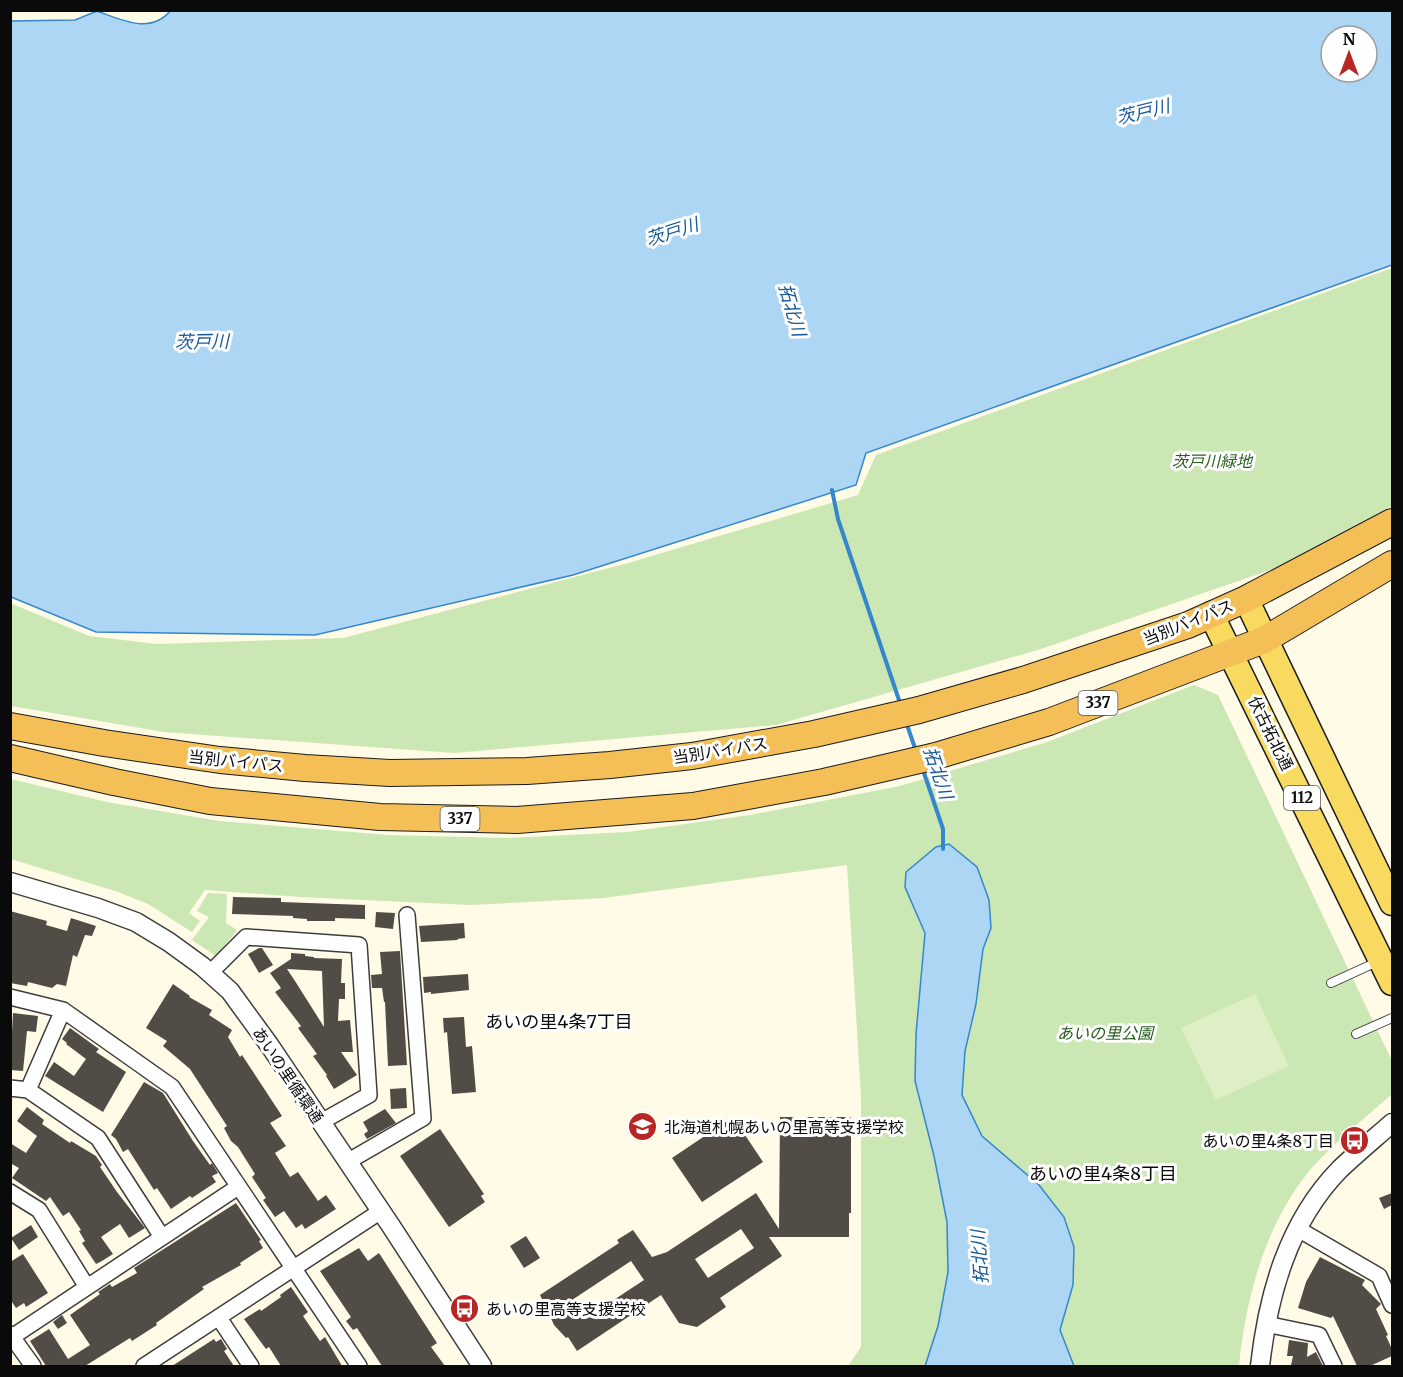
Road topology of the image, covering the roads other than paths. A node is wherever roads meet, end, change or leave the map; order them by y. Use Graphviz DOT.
graph roads {
  1 [pos="1392,522"];
  2 [pos="1392,564"];
  3 [pos="1246,599"];
  4 [pos="1211,614"];
  5 [pos="1264,640"];
  6 [pos="1231,652"];
  7 [pos="10,726"];
  8 [pos="10,758"];
  9 [pos="10,882"];
  10 [pos="1392,903"];
  11 [pos="407,915"];
  12 [pos="1381,960"];
  13 [pos="210,973"];
  14 [pos="1331,983"];
  15 [pos="1392,983"];
  16 [pos="10,997"];
  17 [pos="63,1010"];
  18 [pos="1392,1018"];
  19 [pos="1356,1034"];
  20 [pos="10,1088"];
  21 [pos="28,1090"];
  22 [pos="321,1122"];
  23 [pos="1392,1123"];
  24 [pos="347,1161"];
  25 [pos="238,1187"];
  26 [pos="10,1192"];
  27 [pos="381,1211"];
  28 [pos="1298,1229"];
  29 [pos="162,1237"];
  30 [pos="293,1269"];
  31 [pos="87,1287"];
  32 [pos="1392,1305"];
  33 [pos="219,1318"];
  34 [pos="1266,1324"];
  35 [pos="11,1335"];
  36 [pos="33,1366"];
  37 [pos="144,1366"];
  38 [pos="251,1366"];
  39 [pos="359,1366"];
  40 [pos="482,1366"];
  41 [pos="1260,1366"];
  42 [pos="1334,1366"];
  1 -- 3 [label="highway, 当別バイパス"];
  2 -- 5 [label="highway, 337"];
  3 -- 4 [label="highway, 当別バイパス"];
  3 -- 5 [label="main road, 112"];
  4 -- 6 [label="main road, 伏古拓北通 / 112"];
  4 -- 7 [label="highway, 当別バイパス"];
  5 -- 6 [label="highway, 337"];
  5 -- 10 [label="main road, 112"];
  6 -- 8 [label="highway, 337"];
  6 -- 12 [label="main road, 伏古拓北通 / 112"];
  9 -- 13 [label="street, あいの里循環通"];
  11 -- 24 [label="street"];
  12 -- 14 [label="lane"];
  12 -- 15 [label="main road, 伏古拓北通 / 112"];
  13 -- 22 [label="street, あいの里循環通"];
  13 -- 22 [label="street"];
  16 -- 17 [label="street"];
  17 -- 21 [label="street"];
  17 -- 25 [label="street"];
  18 -- 19 [label="lane"];
  20 -- 21 [label="street"];
  21 -- 29 [label="street"];
  22 -- 24 [label="street, あいの里循環通"];
  23 -- 28 [label="street"];
  24 -- 27 [label="street, あいの里循環通"];
  25 -- 29 [label="street"];
  25 -- 30 [label="street"];
  26 -- 31 [label="street"];
  27 -- 30 [label="street"];
  27 -- 40 [label="street, あいの里循環通"];
  28 -- 32 [label="street"];
  28 -- 34 [label="street"];
  29 -- 31 [label="street"];
  30 -- 33 [label="street"];
  30 -- 39 [label="street"];
  31 -- 35 [label="street"];
  33 -- 37 [label="street"];
  33 -- 38 [label="street"];
  34 -- 41 [label="street"];
  34 -- 42 [label="street"];
  35 -- 36 [label="street"];
}
